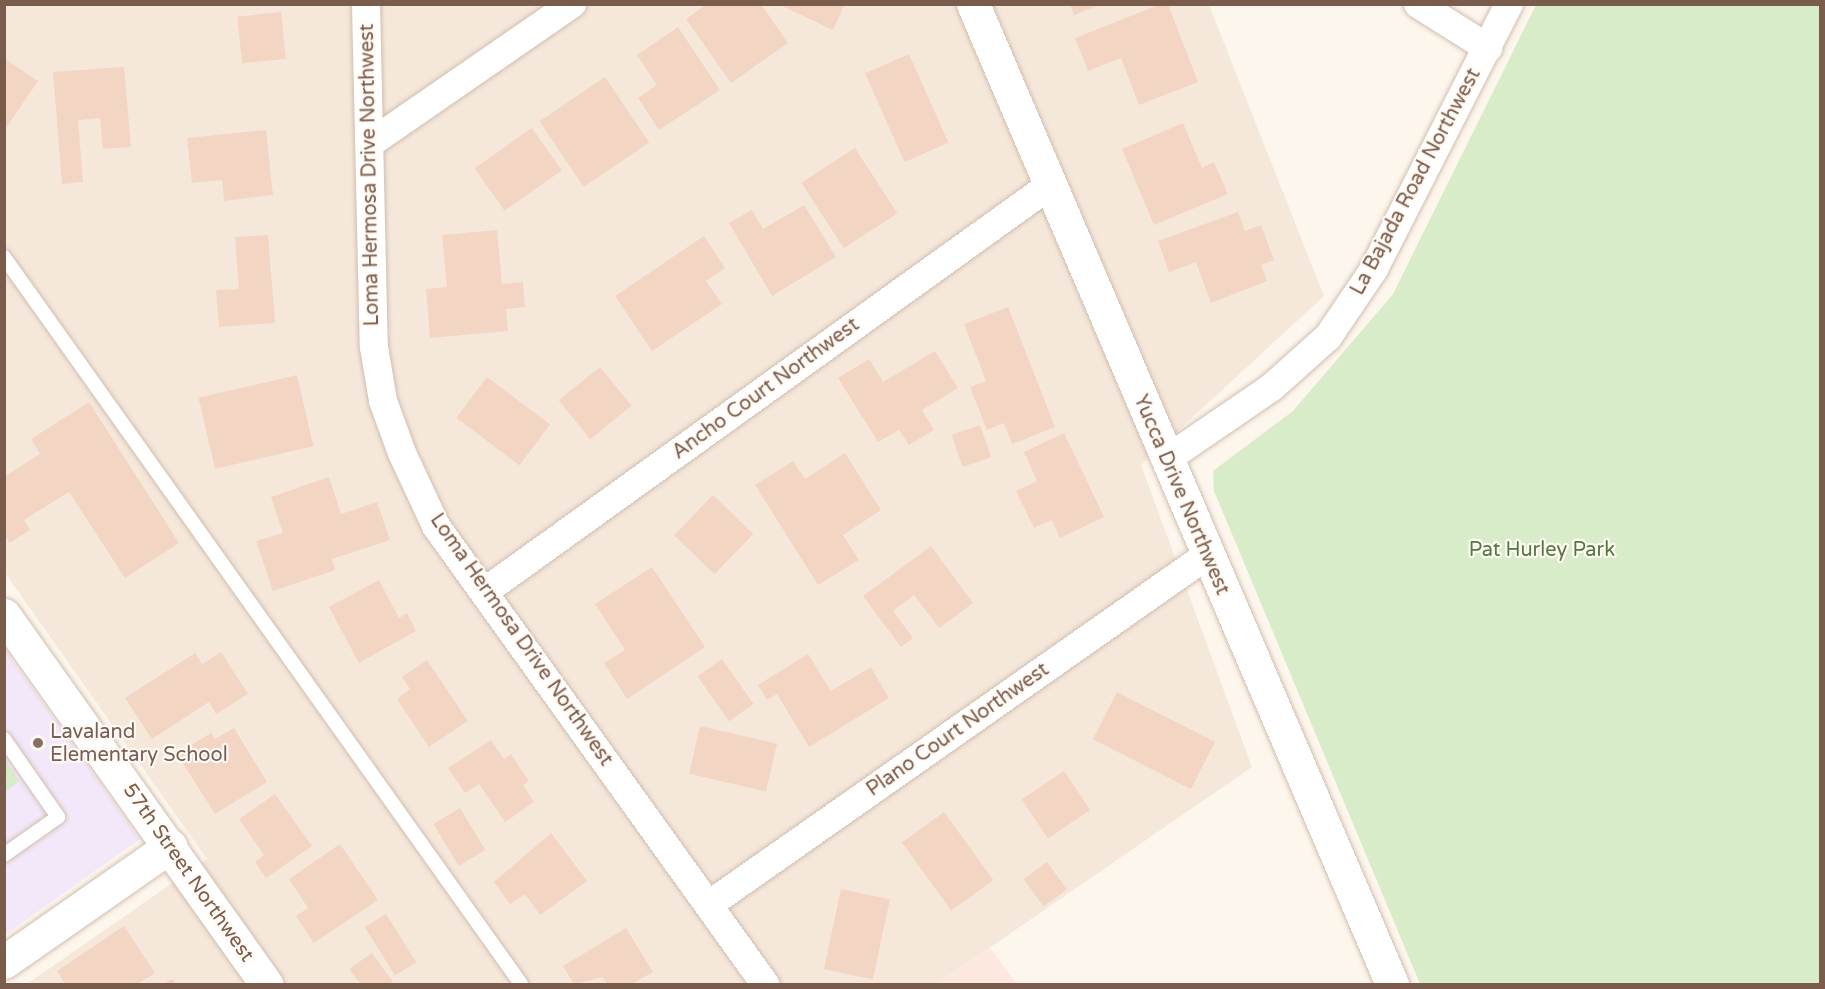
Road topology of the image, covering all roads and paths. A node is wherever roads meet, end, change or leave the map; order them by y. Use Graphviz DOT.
graph roads {
  1 [pos="366,4"];
  2 [pos="572,4"];
  3 [pos="973,4"];
  4 [pos="1418,4"];
  5 [pos="1509,4"];
  6 [pos="1488,48"];
  7 [pos="372,142"];
  8 [pos="1049,186"];
  9 [pos="4,257"];
  10 [pos="1167,459"];
  11 [pos="1206,556"];
  12 [pos="484,592"];
  13 [pos="4,615"];
  14 [pos="4,739"];
  15 [pos="170,846"];
  16 [pos="4,855"];
  17 [pos="710,904"];
  18 [pos="4,962"];
  19 [pos="266,984"];
  20 [pos="521,984"];
  21 [pos="765,984"];
  22 [pos="1392,984"];
  1 -- 7 [label="street, Loma Hermosa Drive Northwest"];
  2 -- 7 [label="street"];
  3 -- 8 [label="street, Yucca Drive Northwest"];
  4 -- 6 [label="street"];
  5 -- 6 [label="street, La Bajada Road Northwest"];
  6 -- 10 [label="street, La Bajada Road Northwest"];
  7 -- 12 [label="street, Loma Hermosa Drive Northwest"];
  8 -- 10 [label="street, Yucca Drive Northwest"];
  8 -- 12 [label="street, Ancho Court Northwest"];
  9 -- 20 [label="lane"];
  10 -- 11 [label="street, Yucca Drive Northwest"];
  11 -- 17 [label="street, Plano Court Northwest"];
  11 -- 22 [label="street, Yucca Drive Northwest"];
  12 -- 17 [label="street, Loma Hermosa Drive Northwest"];
  13 -- 15 [label="street, 57th Street Northwest"];
  14 -- 16 [label="lane"];
  15 -- 18 [label="street"];
  15 -- 19 [label="street, 57th Street Northwest"];
  17 -- 21 [label="street, Loma Hermosa Drive Northwest"];
}
